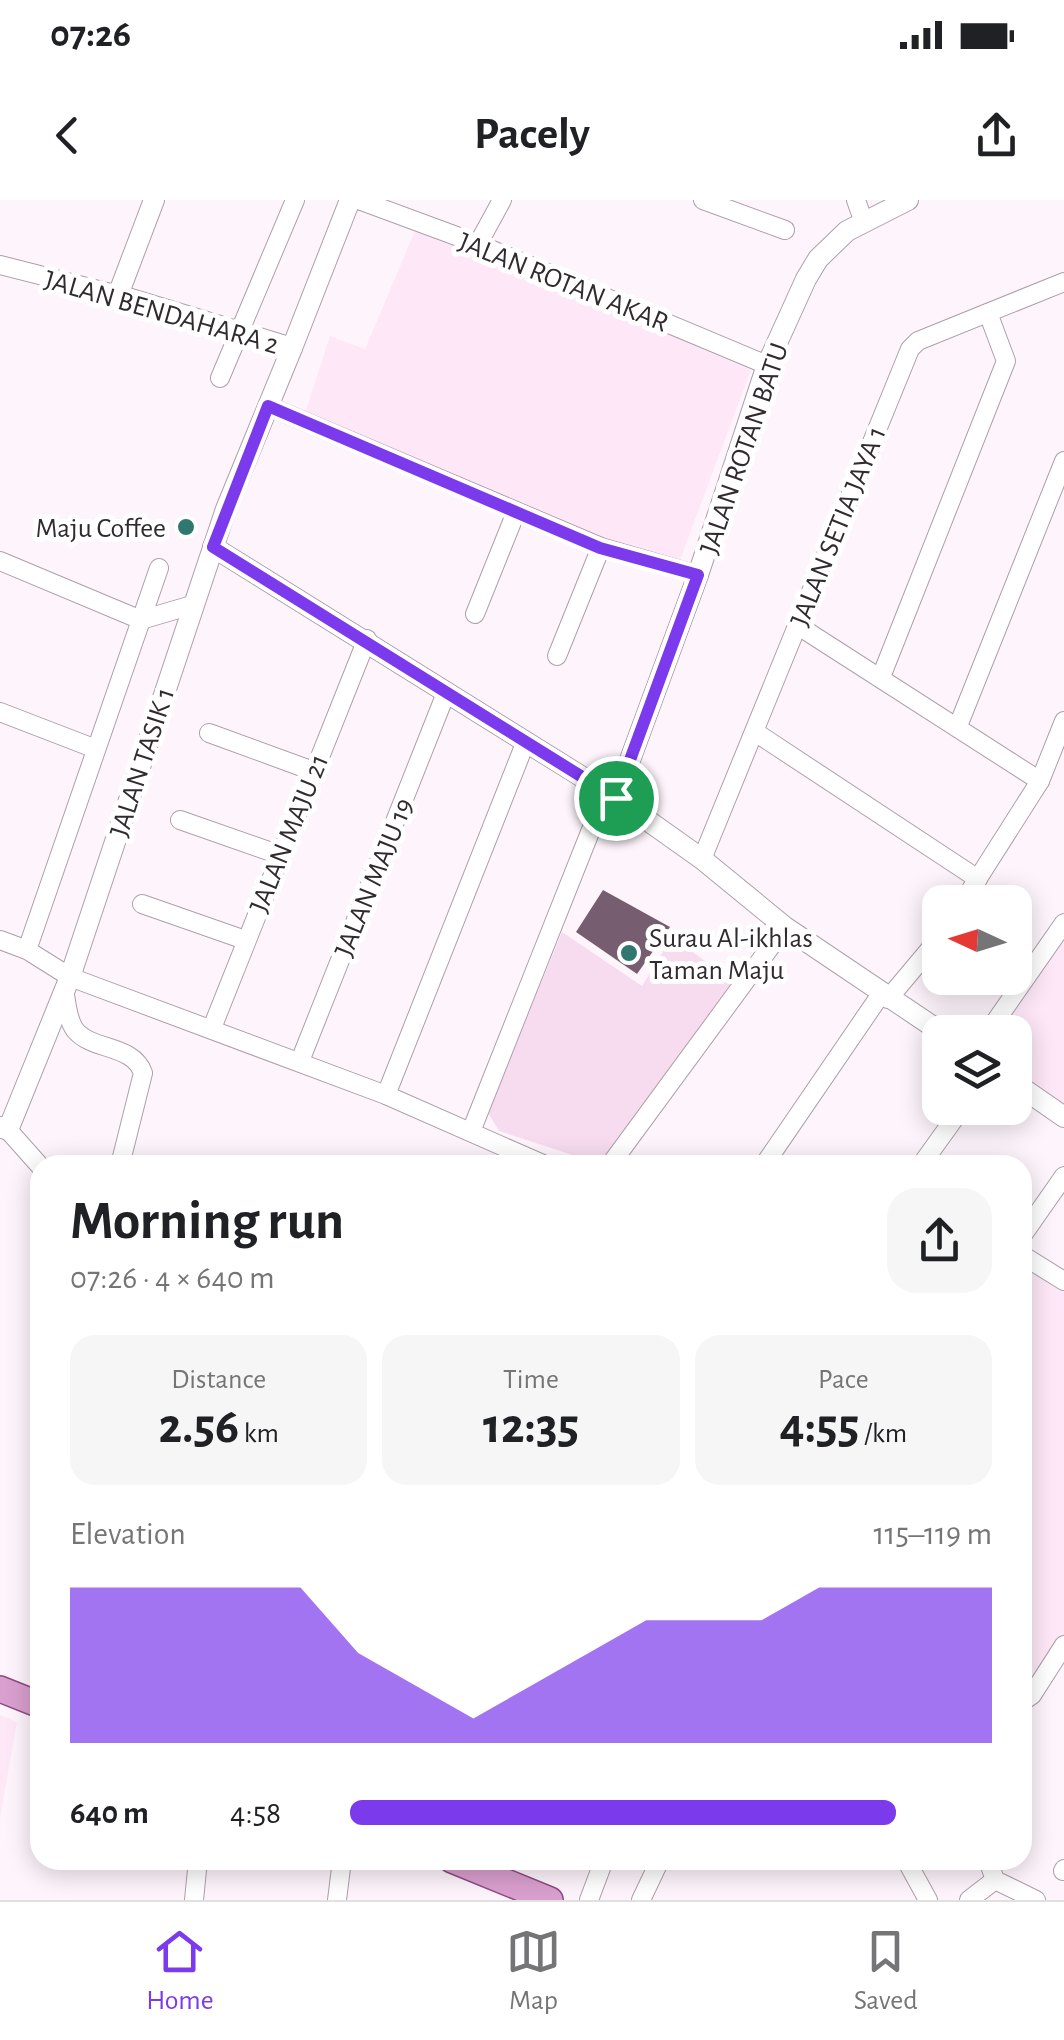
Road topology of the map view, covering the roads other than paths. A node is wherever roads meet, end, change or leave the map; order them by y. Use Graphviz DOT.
graph roads {
  1 [pos="154,200"];
  2 [pos="295,200"];
  3 [pos="350,200"];
  4 [pos="359,200"];
  5 [pos="502,200"];
  6 [pos="703,200"];
  7 [pos="908,200"];
  8 [pos="860,210"];
  9 [pos="784,230"];
  10 [pos="478,244"];
  11 [pos="0,265"];
  12 [pos="1064,282"];
  13 [pos="118,294"];
  14 [pos="988,313"];
  15 [pos="241,330"];
  16 [pos="292,348"];
  17 [pos="767,366"];
  18 [pos="220,378"];
  19 [pos="268,406"];
  20 [pos="1064,461"];
  21 [pos="516,512"];
  22 [pos="213,547"];
  23 [pos="600,548"];
  24 [pos="0,561"];
  25 [pos="160,568"];
  26 [pos="698,575"];
  27 [pos="192,605"];
  28 [pos="475,614"];
  29 [pos="141,620"];
  30 [pos="797,625"];
  31 [pos="367,639"];
  32 [pos="557,656"];
  33 [pos="881,677"];
  34 [pos="446,692"];
  35 [pos="0,712"];
  36 [pos="1064,721"];
  37 [pos="958,726"];
  38 [pos="755,732"];
  39 [pos="209,733"];
  40 [pos="526,741"];
  41 [pos="96,749"];
  42 [pos="313,770"];
  43 [pos="1040,781"];
  44 [pos="611,795"];
  45 [pos="180,820"];
  46 [pos="280,855"];
  47 [pos="702,860"];
  48 [pos="978,879"];
  49 [pos="974,885"];
  50 [pos="142,904"];
  51 [pos="785,927"];
  52 [pos="1062,930"];
  53 [pos="0,940"];
  54 [pos="245,940"];
  55 [pos="27,950"];
  56 [pos="922,956"];
  57 [pos="67,983"];
  58 [pos="884,997"];
  59 [pos="1000,1015"];
  60 [pos="922,1021"];
  61 [pos="212,1028"];
  62 [pos="300,1061"];
  63 [pos="386,1095"];
  64 [pos="1032,1095"];
  65 [pos="1064,1117"];
  66 [pos="950,1125"];
  67 [pos="4,1128"];
  68 [pos="472,1130"];
  69 [pos="30,1155"];
  70 [pos="122,1155"];
  71 [pos="524,1155"];
  72 [pos="617,1155"];
  73 [pos="771,1155"];
  74 [pos="928,1155"];
  75 [pos="1064,1176"];
  76 [pos="1032,1222"];
  77 [pos="1032,1261"];
  78 [pos="1064,1282"];
  79 [pos="1064,1645"];
  80 [pos="0,1690"];
  81 [pos="1032,1695"];
  82 [pos="30,1701"];
  83 [pos="197,1870"];
  84 [pos="341,1870"];
  85 [pos="476,1870"];
  86 [pos="600,1870"];
  87 [pos="655,1870"];
  88 [pos="912,1870"];
  89 [pos="992,1870"];
  90 [pos="995,1880"];
  91 [pos="194,1900"];
  92 [pos="337,1900"];
  93 [pos="550,1900"];
  94 [pos="589,1900"];
  95 [pos="641,1900"];
  96 [pos="928,1900"];
  97 [pos="969,1900"];
  98 [pos="1036,1900"];
  1 -- 13 [label="street"];
  2 -- 15 [label="street"];
  3 -- 16 [label="street"];
  4 -- 10 [label="street, JALAN ROTAN AKAR"];
  5 -- 10 [label="street"];
  6 -- 9 [label="street"];
  7 -- 8 [label="street, JALAN ROTAN BATU"];
  8 -- 17 [label="street, JALAN ROTAN BATU"];
  10 -- 17 [label="street, JALAN ROTAN AKAR"];
  11 -- 13 [label="street, JALAN BENDAHARA 2"];
  12 -- 14 [label="street, JALAN SETIA JAYA 1"];
  13 -- 15 [label="street, JALAN BENDAHARA 2"];
  14 -- 30 [label="street, JALAN SETIA JAYA 1"];
  14 -- 33 [label="street"];
  15 -- 16 [label="street, JALAN BENDAHARA 2"];
  15 -- 18 [label="street"];
  16 -- 19 [label="street, JALAN BENDAHARA 2"];
  17 -- 26 [label="street, JALAN ROTAN BATU"];
  19 -- 21 [label="street"];
  19 -- 22 [label="street, JALAN BENDAHARA 2"];
  20 -- 37 [label="street"];
  21 -- 23 [label="street"];
  21 -- 28 [label="street"];
  22 -- 27 [label="street, JALAN TASIK 1"];
  22 -- 31 [label="street"];
  23 -- 26 [label="street"];
  23 -- 32 [label="street"];
  24 -- 29 [label="street"];
  25 -- 29 [label="street"];
  26 -- 44 [label="street, JALAN ROTAN BATU"];
  27 -- 29 [label="street"];
  27 -- 57 [label="street, JALAN TASIK 1"];
  29 -- 41 [label="street"];
  30 -- 33 [label="street"];
  30 -- 38 [label="street, JALAN SETIA JAYA 1"];
  31 -- 34 [label="street"];
  31 -- 42 [label="street, JALAN MAJU 21"];
  33 -- 37 [label="street"];
  34 -- 40 [label="street"];
  34 -- 62 [label="street, JALAN MAJU 19"];
  35 -- 41 [label="street"];
  36 -- 43 [label="street"];
  37 -- 43 [label="street"];
  38 -- 47 [label="street, JALAN SETIA JAYA 1"];
  38 -- 48 [label="street"];
  39 -- 42 [label="street"];
  40 -- 44 [label="street"];
  40 -- 63 [label="street"];
  41 -- 55 [label="street"];
  42 -- 46 [label="street, JALAN MAJU 21"];
  43 -- 48 [label="street"];
  44 -- 47 [label="street"];
  44 -- 68 [label="street"];
  45 -- 46 [label="street"];
  46 -- 54 [label="street, JALAN MAJU 21"];
  47 -- 51 [label="street"];
  48 -- 49 [label="street"];
  50 -- 54 [label="street"];
  51 -- 58 [label="street"];
  51 -- 72 [label="street"];
  52 -- 59 [label="street"];
  53 -- 55 [label="street"];
  54 -- 61 [label="street, JALAN MAJU 21"];
  55 -- 57 [label="street"];
  56 -- 58 [label="street"];
  57 -- 61 [label="street"];
  57 -- 67 [label="street, JALAN TASIK 1"];
  57 -- 70 [label="street"];
  58 -- 60 [label="street"];
  58 -- 73 [label="street"];
  61 -- 62 [label="street"];
  62 -- 63 [label="street"];
  63 -- 68 [label="street"];
  64 -- 65 [label="street"];
  66 -- 74 [label="street"];
  67 -- 69 [label="street"];
  68 -- 71 [label="street"];
  75 -- 76 [label="street"];
  77 -- 78 [label="street"];
  79 -- 81 [label="street"];
  80 -- 82 [label="main road"];
  83 -- 91 [label="street"];
  84 -- 92 [label="street"];
  85 -- 93 [label="main road"];
  86 -- 94 [label="street"];
  87 -- 95 [label="street"];
  88 -- 96 [label="street"];
  89 -- 90 [label="street"];
  90 -- 97 [label="street"];
  90 -- 98 [label="street"];
}
